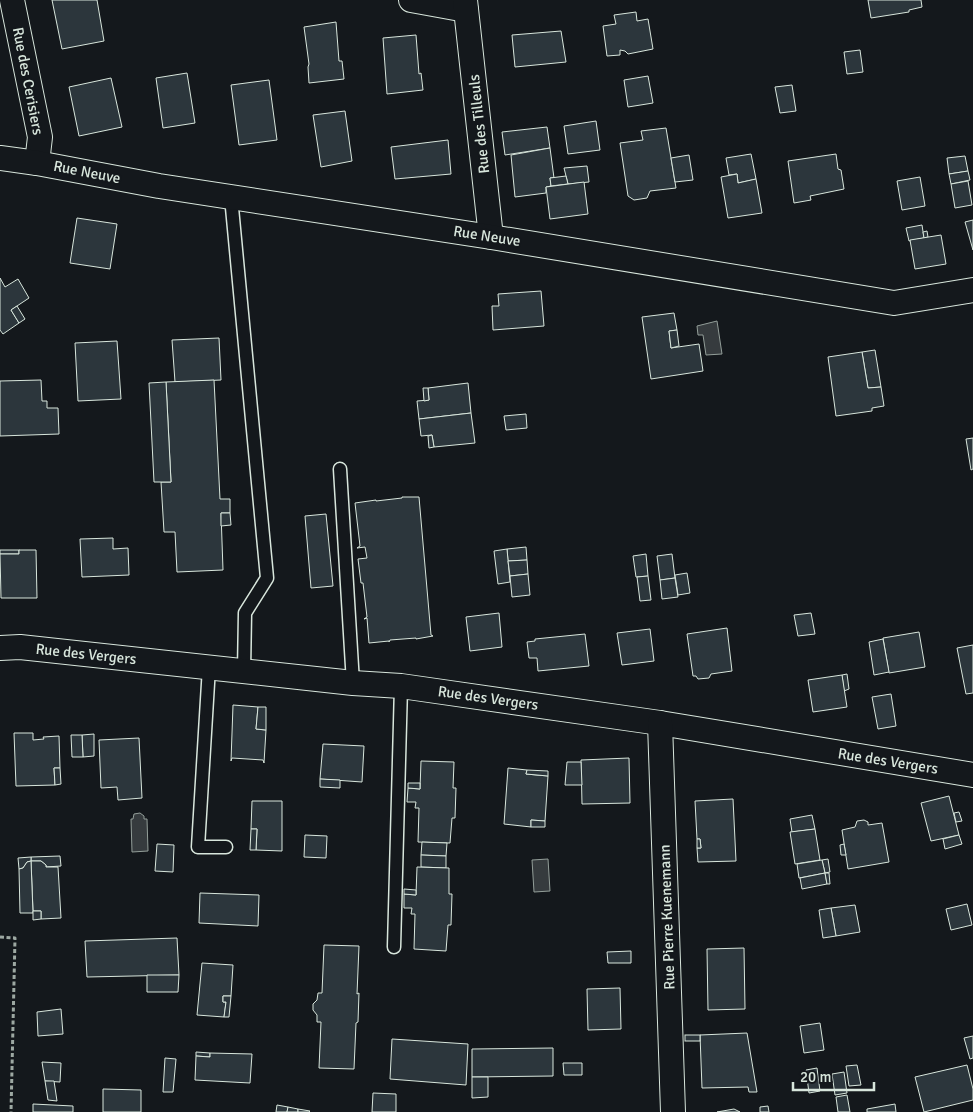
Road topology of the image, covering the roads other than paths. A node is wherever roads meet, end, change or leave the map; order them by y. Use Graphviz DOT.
graph roads {
  1 [pos="12,0"];
  2 [pos="411,0"];
  3 [pos="466,5"];
  4 [pos="0,158"];
  5 [pos="37,163"];
  6 [pos="231,197"];
  7 [pos="491,237"];
  8 [pos="973,290"];
  9 [pos="340,469"];
  10 [pos="0,648"];
  11 [pos="208,667"];
  12 [pos="244,671"];
  13 [pos="353,682"];
  14 [pos="401,686"];
  15 [pos="660,723"];
  16 [pos="973,774"];
  17 [pos="226,847"];
  18 [pos="394,947"];
  19 [pos="673,1112"];
  1 -- 5 [label="street, Rue des Cerisiers"];
  2 -- 3 [label="street, Rue des Tilleuls"];
  3 -- 7 [label="street, Rue des Tilleuls"];
  4 -- 5 [label="street, Rue Neuve"];
  5 -- 6 [label="street, Rue Neuve"];
  6 -- 7 [label="street, Rue Neuve"];
  6 -- 12 [label="lane"];
  7 -- 8 [label="street, Rue Neuve"];
  9 -- 13 [label="lane"];
  10 -- 11 [label="street, Rue des Vergers"];
  11 -- 12 [label="street, Rue des Vergers"];
  11 -- 17 [label="lane"];
  12 -- 13 [label="street, Rue des Vergers"];
  13 -- 14 [label="street, Rue des Vergers"];
  14 -- 15 [label="street, Rue des Vergers"];
  14 -- 18 [label="lane"];
  15 -- 16 [label="street, Rue des Vergers"];
  15 -- 19 [label="street, Rue Pierre Kuenemann"];
}
